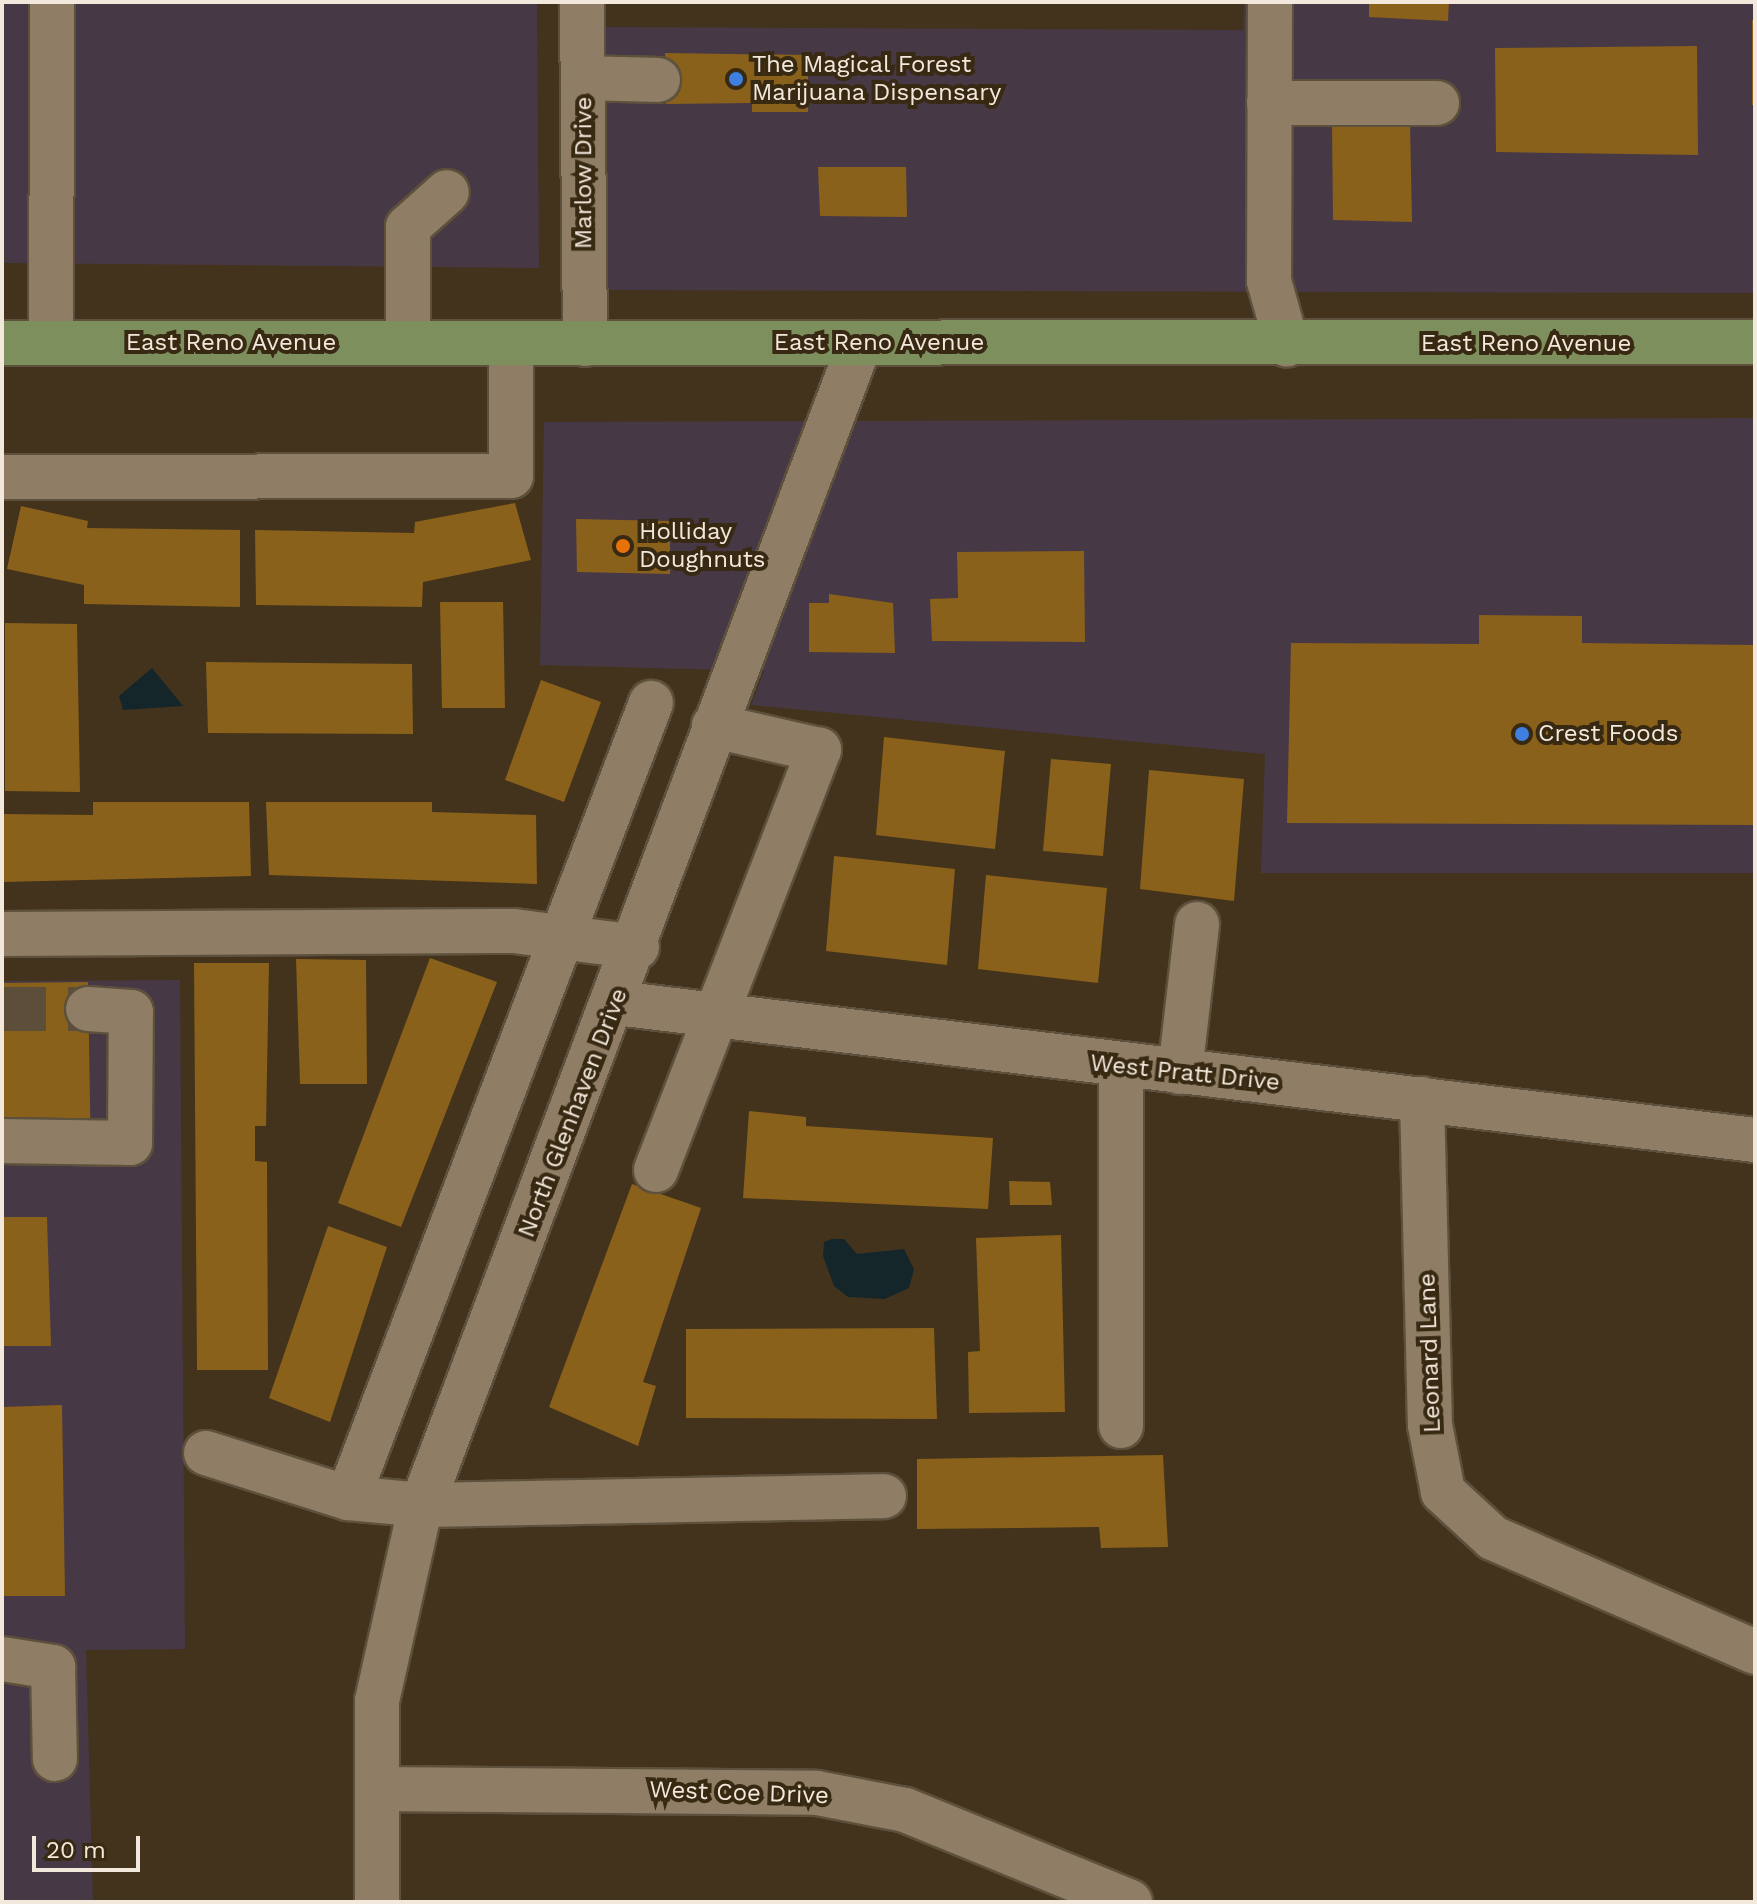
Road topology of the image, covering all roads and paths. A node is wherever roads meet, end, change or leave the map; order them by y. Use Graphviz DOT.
graph roads {
  1 [pos="52,2"];
  2 [pos="582,2"];
  3 [pos="1270,2"];
  4 [pos="583,78"];
  5 [pos="658,80"];
  6 [pos="1269,103"];
  7 [pos="1437,103"];
  8 [pos="447,192"];
  9 [pos="1755,342"];
  10 [pos="2,343"];
  11 [pos="51,343"];
  12 [pos="408,343"];
  13 [pos="511,343"];
  14 [pos="860,343"];
  15 [pos="585,344"];
  16 [pos="1287,345"];
  17 [pos="2,477"];
  18 [pos="651,703"];
  19 [pos="714,726"];
  20 [pos="1197,924"];
  21 [pos="2,934"];
  22 [pos="559,937"];
  23 [pos="637,947"];
  24 [pos="616,1003"];
  25 [pos="88,1009"];
  26 [pos="712,1019"];
  27 [pos="1121,1065"];
  28 [pos="1180,1072"];
  29 [pos="1422,1099"];
  30 [pos="1755,1140"];
  31 [pos="2,1141"];
  32 [pos="656,1170"];
  33 [pos="1121,1426"];
  34 [pos="206,1453"];
  35 [pos="884,1496"];
  36 [pos="348,1498"];
  37 [pos="422,1505"];
  38 [pos="1755,1652"];
  39 [pos="2,1659"];
  40 [pos="55,1759"];
  41 [pos="377,1789"];
  42 [pos="377,1902"];
  43 [pos="1130,1902"];
  1 -- 11 [label="street"];
  2 -- 4 [label="street, Marlow Drive"];
  3 -- 6 [label="street"];
  4 -- 5 [label="street"];
  4 -- 15 [label="street, Marlow Drive"];
  6 -- 7 [label="street"];
  6 -- 16 [label="street"];
  8 -- 12 [label="street"];
  9 -- 16 [label="main road, East Reno Avenue"];
  10 -- 11 [label="main road, East Reno Avenue"];
  11 -- 12 [label="main road, East Reno Avenue"];
  12 -- 13 [label="main road, East Reno Avenue"];
  13 -- 15 [label="main road, East Reno Avenue"];
  13 -- 17 [label="street"];
  14 -- 15 [label="main road, East Reno Avenue"];
  14 -- 16 [label="main road, East Reno Avenue"];
  14 -- 19 [label="street, North Glenhaven Drive"];
  18 -- 22 [label="street"];
  19 -- 23 [label="street, North Glenhaven Drive"];
  19 -- 26 [label="street"];
  20 -- 28 [label="street"];
  21 -- 22 [label="street"];
  22 -- 23 [label="street"];
  22 -- 36 [label="street"];
  23 -- 24 [label="street, North Glenhaven Drive"];
  24 -- 26 [label="street, West Pratt Drive"];
  24 -- 37 [label="street, North Glenhaven Drive"];
  25 -- 31 [label="street"];
  26 -- 27 [label="street, West Pratt Drive"];
  26 -- 32 [label="street"];
  27 -- 28 [label="street, West Pratt Drive"];
  27 -- 33 [label="street"];
  28 -- 29 [label="street, West Pratt Drive"];
  29 -- 30 [label="street, West Pratt Drive"];
  29 -- 38 [label="street, Leonard Lane"];
  34 -- 36 [label="street"];
  35 -- 37 [label="street"];
  36 -- 37 [label="street"];
  37 -- 41 [label="street, North Glenhaven Drive"];
  39 -- 40 [label="street"];
  41 -- 42 [label="street, North Glenhaven Drive"];
  41 -- 43 [label="street, West Coe Drive"];
}
